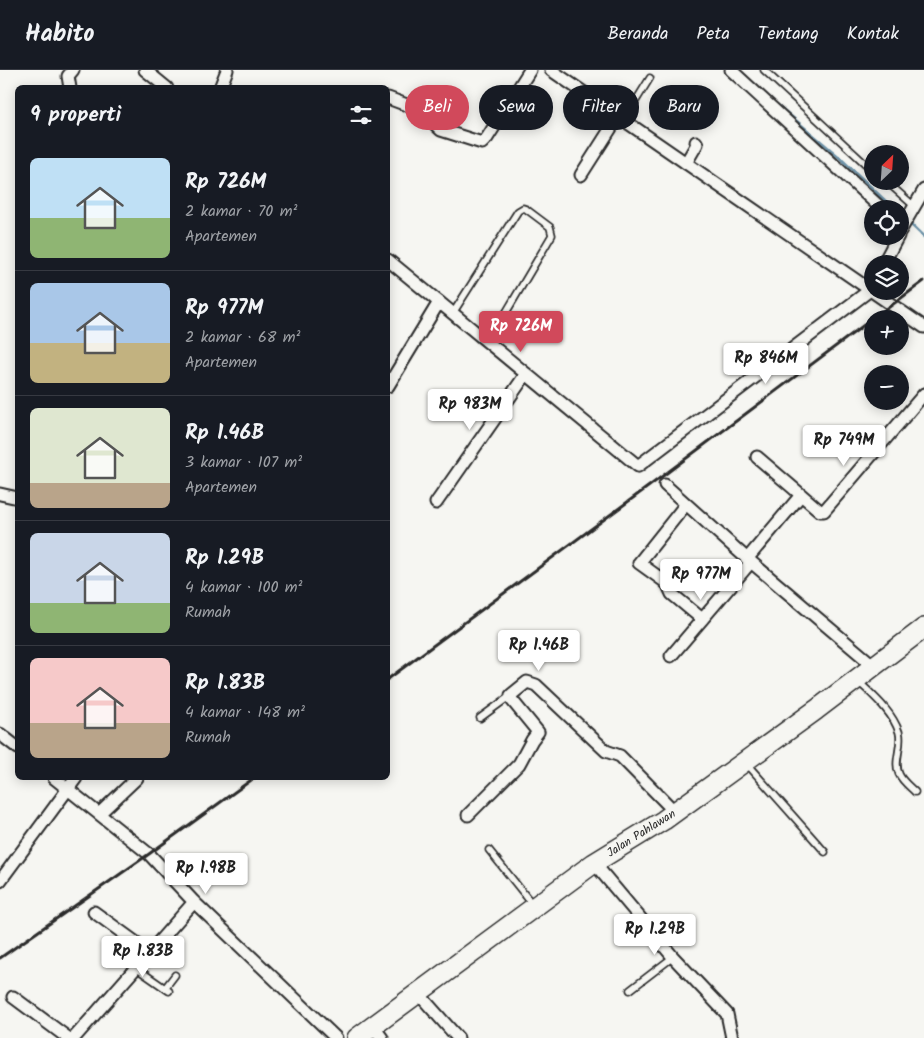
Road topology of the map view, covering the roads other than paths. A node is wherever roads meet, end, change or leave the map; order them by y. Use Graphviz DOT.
graph roads {
  1 [pos="73,70"];
  2 [pos="145,70"];
  3 [pos="227,70"];
  4 [pos="530,70"];
  5 [pos="551,70"];
  6 [pos="731,70"];
  7 [pos="764,70"];
  8 [pos="650,78"];
  9 [pos="70,85"];
  10 [pos="164,85"];
  11 [pos="221,85"];
  12 [pos="573,85"];
  13 [pos="639,93"];
  14 [pos="390,99"];
  15 [pos="613,130"];
  16 [pos="638,130"];
  17 [pos="696,142"];
  18 [pos="686,163"];
  19 [pos="864,163"];
  20 [pos="581,175"];
  21 [pos="896,190"];
  22 [pos="924,190"];
  23 [pos="872,200"];
  24 [pos="914,207"];
  25 [pos="909,215"];
  26 [pos="390,262"];
  27 [pos="864,283"];
  28 [pos="864,293"];
  29 [pos="887,300"];
  30 [pos="439,302"];
  31 [pos="453,314"];
  32 [pos="924,327"];
  33 [pos="488,343"];
  34 [pos="526,374"];
  35 [pos="390,383"];
  36 [pos="924,394"];
  37 [pos="757,457"];
  38 [pos="665,485"];
  39 [pos="0,494"];
  40 [pos="801,495"];
  41 [pos="15,497"];
  42 [pos="436,503"];
  43 [pos="686,504"];
  44 [pos="749,560"];
  45 [pos="702,619"];
  46 [pos="924,628"];
  47 [pos="670,656"];
  48 [pos="874,666"];
  49 [pos="856,679"];
  50 [pos="510,696"];
  51 [pos="480,718"];
  52 [pos="1,735"];
  53 [pos="15,746"];
  54 [pos="745,762"];
  55 [pos="57,780"];
  56 [pos="75,780"];
  57 [pos="135,780"];
  58 [pos="68,789"];
  59 [pos="915,792"];
  60 [pos="676,812"];
  61 [pos="100,813"];
  62 [pos="468,815"];
  63 [pos="490,850"];
  64 [pos="825,852"];
  65 [pos="594,863"];
  66 [pos="0,881"];
  67 [pos="194,902"];
  68 [pos="534,906"];
  69 [pos="94,912"];
  70 [pos="149,952"];
  71 [pos="673,957"];
  72 [pos="136,968"];
  73 [pos="175,975"];
  74 [pos="630,990"];
  75 [pos="418,993"];
  76 [pos="13,997"];
  77 [pos="377,1032"];
  78 [pos="731,1033"];
  79 [pos="68,1038"];
  80 [pos="336,1038"];
  81 [pos="357,1038"];
  82 [pos="458,1038"];
  83 [pos="721,1038"];
  1 -- 9 [label="street"];
  2 -- 10 [label="street"];
  3 -- 11 [label="street"];
  4 -- 14 [label="street"];
  5 -- 12 [label="street"];
  6 -- 23 [label="street"];
  7 -- 19 [label="lane"];
  8 -- 13 [label="lane"];
  15 -- 20 [label="street"];
  16 -- 18 [label="street"];
  17 -- 18 [label="street"];
  18 -- 27 [label="street"];
  21 -- 24 [label="lane"];
  22 -- 24 [label="street"];
  24 -- 25 [label="street"];
  26 -- 30 [label="street"];
  28 -- 34 [label="street"];
  29 -- 32 [label="street"];
  30 -- 31 [label="street"];
  30 -- 35 [label="street"];
  31 -- 33 [label="street"];
  31 -- 33 [label="lane"];
  33 -- 34 [label="street"];
  34 -- 42 [label="street"];
  36 -- 40 [label="street"];
  37 -- 40 [label="street"];
  38 -- 43 [label="street"];
  39 -- 41 [label="street"];
  40 -- 44 [label="street"];
  43 -- 44 [label="street"];
  43 -- 45 [label="street"];
  44 -- 45 [label="street"];
  44 -- 48 [label="street"];
  45 -- 47 [label="street"];
  46 -- 48 [label="highway, Jalan Pahlawan"];
  48 -- 49 [label="highway, Jalan Pahlawan"];
  49 -- 54 [label="highway, Jalan Pahlawan"];
  49 -- 59 [label="lane"];
  50 -- 51 [label="lane"];
  50 -- 60 [label="street"];
  50 -- 62 [label="street"];
  52 -- 53 [label="street"];
  54 -- 60 [label="highway, Jalan Pahlawan"];
  54 -- 64 [label="lane"];
  55 -- 58 [label="street"];
  56 -- 58 [label="street"];
  57 -- 61 [label="street"];
  58 -- 61 [label="street"];
  58 -- 66 [label="street"];
  60 -- 65 [label="highway, Jalan Pahlawan"];
  61 -- 67 [label="street"];
  63 -- 68 [label="lane"];
  65 -- 68 [label="highway, Jalan Pahlawan"];
  65 -- 71 [label="street"];
  67 -- 70 [label="street"];
  67 -- 80 [label="street"];
  68 -- 75 [label="highway, Jalan Pahlawan"];
  69 -- 70 [label="street"];
  70 -- 72 [label="street"];
  71 -- 74 [label="lane"];
  71 -- 78 [label="street"];
  72 -- 73 [label="lane"];
  72 -- 79 [label="street"];
  75 -- 77 [label="highway, Jalan Pahlawan"];
  75 -- 82 [label="street"];
  76 -- 79 [label="street"];
  77 -- 81 [label="highway, Jalan Pahlawan"];
  78 -- 83 [label="street"];
}
